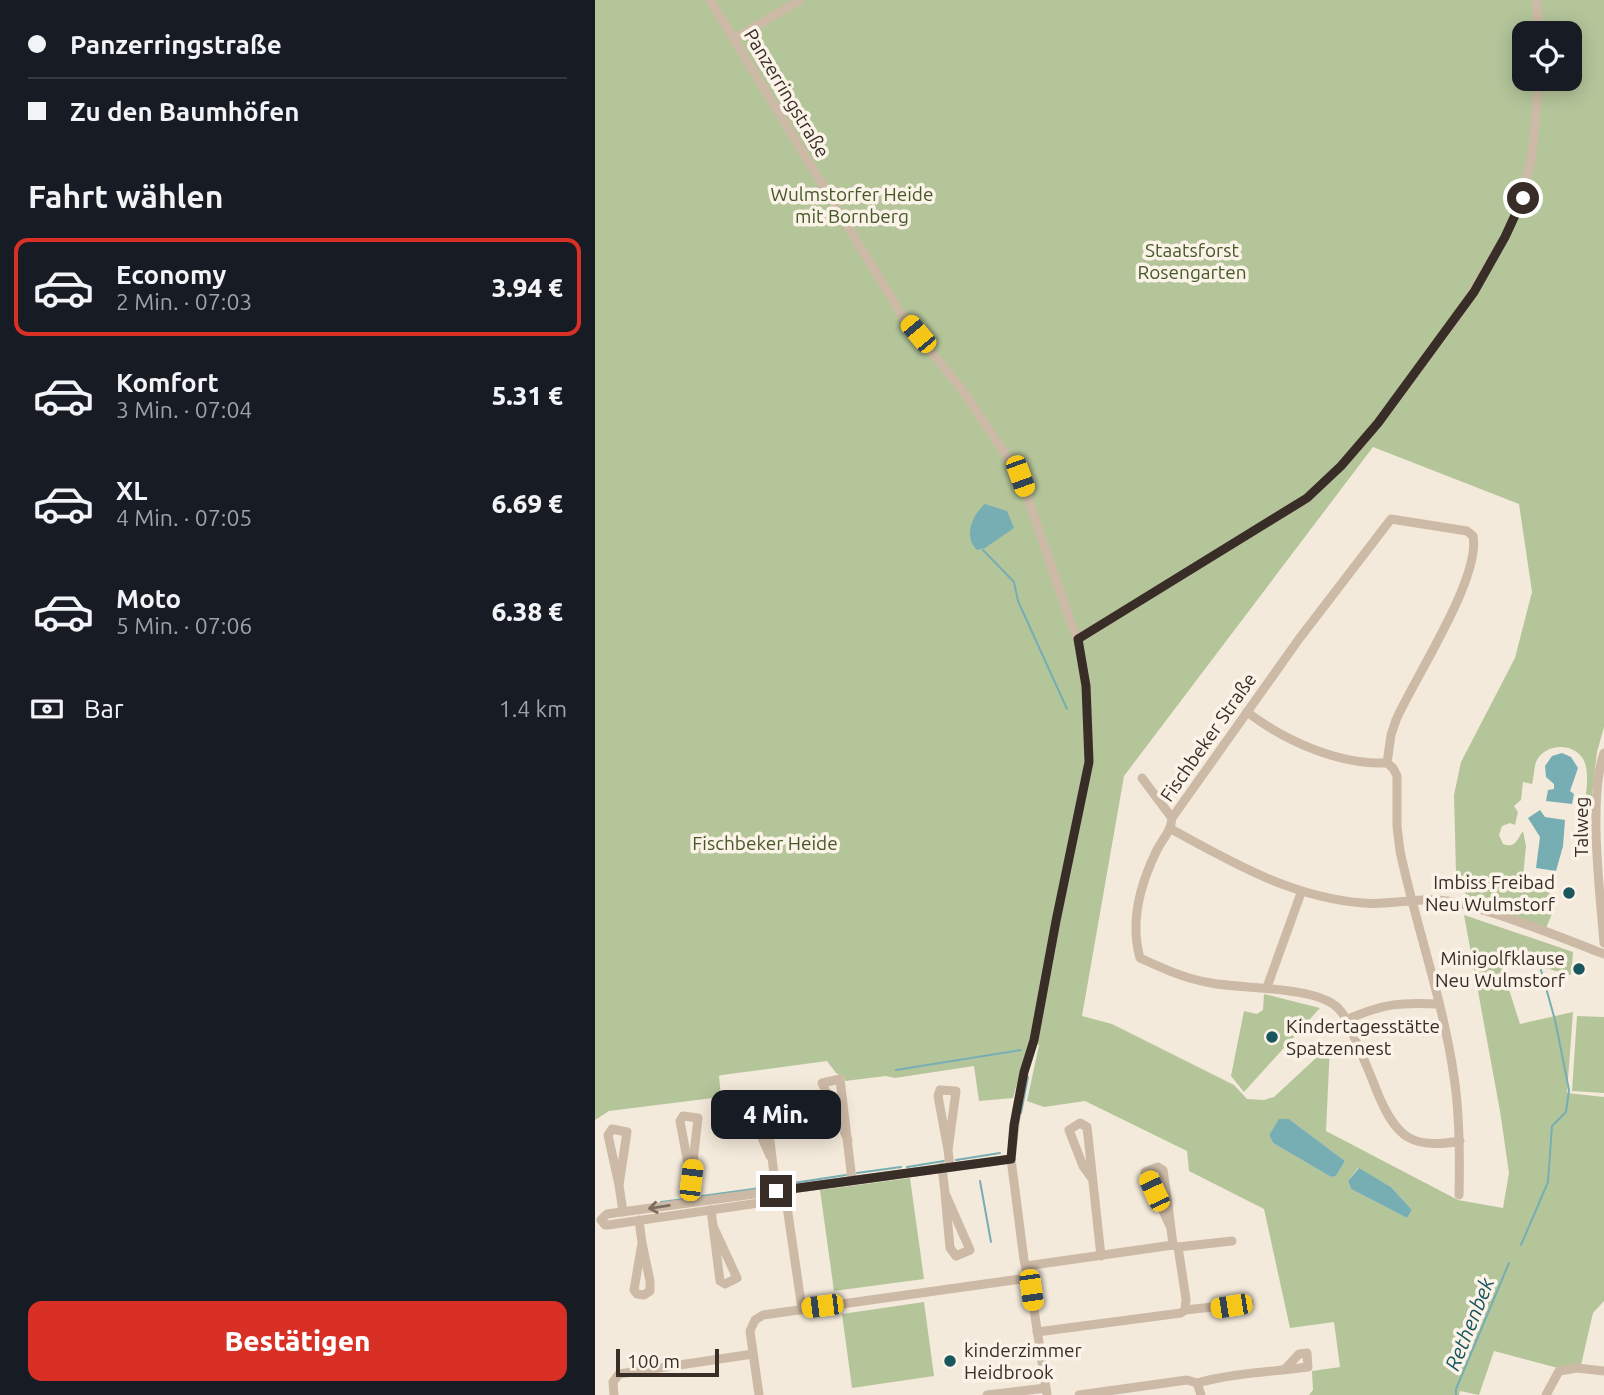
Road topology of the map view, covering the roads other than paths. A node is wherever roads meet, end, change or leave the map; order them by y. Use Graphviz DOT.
graph roads {
  1 [pos="710,0"];
  2 [pos="800,0"];
  3 [pos="1537,0"];
  4 [pos="1538,21"];
  5 [pos="734,39"];
  6 [pos="1538,91"];
  7 [pos="1078,639"];
  8 [pos="1247,712"];
  9 [pos="1604,753"];
  10 [pos="1387,763"];
  11 [pos="1142,778"];
  12 [pos="1172,818"];
  13 [pos="1171,829"];
  14 [pos="1301,893"];
  15 [pos="1414,902"];
  16 [pos="1604,943"];
  17 [pos="1604,954"];
  18 [pos="1267,987"];
  19 [pos="1439,1004"];
  20 [pos="1348,1019"];
  21 [pos="848,1140"];
  22 [pos="1460,1141"];
  23 [pos="948,1150"];
  24 [pos="770,1156"];
  25 [pos="1011,1159"];
  26 [pos="946,1166"];
  27 [pos="1091,1177"];
  28 [pos="691,1180"];
  29 [pos="852,1180"];
  30 [pos="619,1185"];
  31 [pos="782,1193"];
  32 [pos="945,1193"];
  33 [pos="1459,1195"];
  34 [pos="694,1201"];
  35 [pos="711,1210"];
  36 [pos="623,1212"];
  37 [pos="639,1220"];
  38 [pos="713,1226"];
  39 [pos="1171,1228"];
  40 [pos="1232,1241"];
  41 [pos="642,1242"];
  42 [pos="1176,1246"];
  43 [pos="1101,1256"];
  44 [pos="1026,1266"];
  45 [pos="1028,1278"];
  46 [pos="1249,1303"];
  47 [pos="802,1309"];
  48 [pos="1185,1310"];
  49 [pos="1037,1332"];
  50 [pos="753,1354"];
  51 [pos="1284,1370"];
  52 [pos="1604,1371"];
  53 [pos="1197,1382"];
  54 [pos="1047,1392"];
  55 [pos="614,1395"];
  56 [pos="759,1395"];
  57 [pos="987,1395"];
  58 [pos="1079,1395"];
  59 [pos="1201,1395"];
  60 [pos="1546,1395"];
  1 -- 5 [label="street, Panzerringstraße"];
  2 -- 5 [label="street"];
  3 -- 4 [label="street"];
  5 -- 7 [label="street, Panzerringstraße"];
  6 -- 7 [label="street"];
  7 -- 25 [label="street, Panzerringstraße"];
  8 -- 10 [label="street"];
  8 -- 10 [label="street, Fischbeker Straße"];
  8 -- 12 [label="street, Fischbeker Straße"];
  9 -- 16 [label="street, Talweg"];
  10 -- 15 [label="street"];
  11 -- 12 [label="street"];
  12 -- 13 [label="street, Fischbeker Straße"];
  13 -- 14 [label="street"];
  13 -- 18 [label="street, Fischbeker Straße"];
  14 -- 15 [label="street"];
  14 -- 18 [label="street"];
  15 -- 17 [label="street"];
  15 -- 19 [label="street"];
  18 -- 20 [label="street"];
  19 -- 20 [label="street"];
  19 -- 22 [label="street"];
  20 -- 22 [label="street"];
  21 -- 21 [label="street"];
  21 -- 29 [label="street"];
  22 -- 33 [label="street"];
  23 -- 23 [label="street"];
  23 -- 26 [label="street"];
  24 -- 24 [label="street"];
  24 -- 31 [label="street"];
  25 -- 26 [label="street"];
  25 -- 44 [label="street, Panzerringstraße"];
  26 -- 29 [label="street"];
  26 -- 32 [label="street"];
  27 -- 27 [label="street"];
  27 -- 43 [label="street"];
  28 -- 28 [label="street"];
  28 -- 34 [label="street"];
  29 -- 31 [label="street"];
  30 -- 30 [label="street"];
  30 -- 36 [label="street"];
  31 -- 34 [label="street"];
  31 -- 35 [label="street"];
  31 -- 47 [label="street"];
  32 -- 32 [label="street"];
  34 -- 36 [label="street, one-way"];
  35 -- 37 [label="street"];
  35 -- 38 [label="street"];
  36 -- 37 [label="street"];
  37 -- 41 [label="street"];
  38 -- 38 [label="street"];
  39 -- 39 [label="street"];
  39 -- 42 [label="street"];
  40 -- 42 [label="street"];
  41 -- 41 [label="street"];
  42 -- 43 [label="street"];
  42 -- 48 [label="street"];
  43 -- 44 [label="street"];
  44 -- 45 [label="street, Panzerringstraße"];
  45 -- 47 [label="street"];
  45 -- 49 [label="street, Panzerringstraße"];
  46 -- 48 [label="street"];
  47 -- 50 [label="street"];
  48 -- 49 [label="street"];
  49 -- 54 [label="street, Panzerringstraße"];
  50 -- 55 [label="street"];
  50 -- 56 [label="street"];
  51 -- 53 [label="street"];
  52 -- 60 [label="street"];
  53 -- 58 [label="street"];
  53 -- 59 [label="street"];
  54 -- 57 [label="street"];
}
